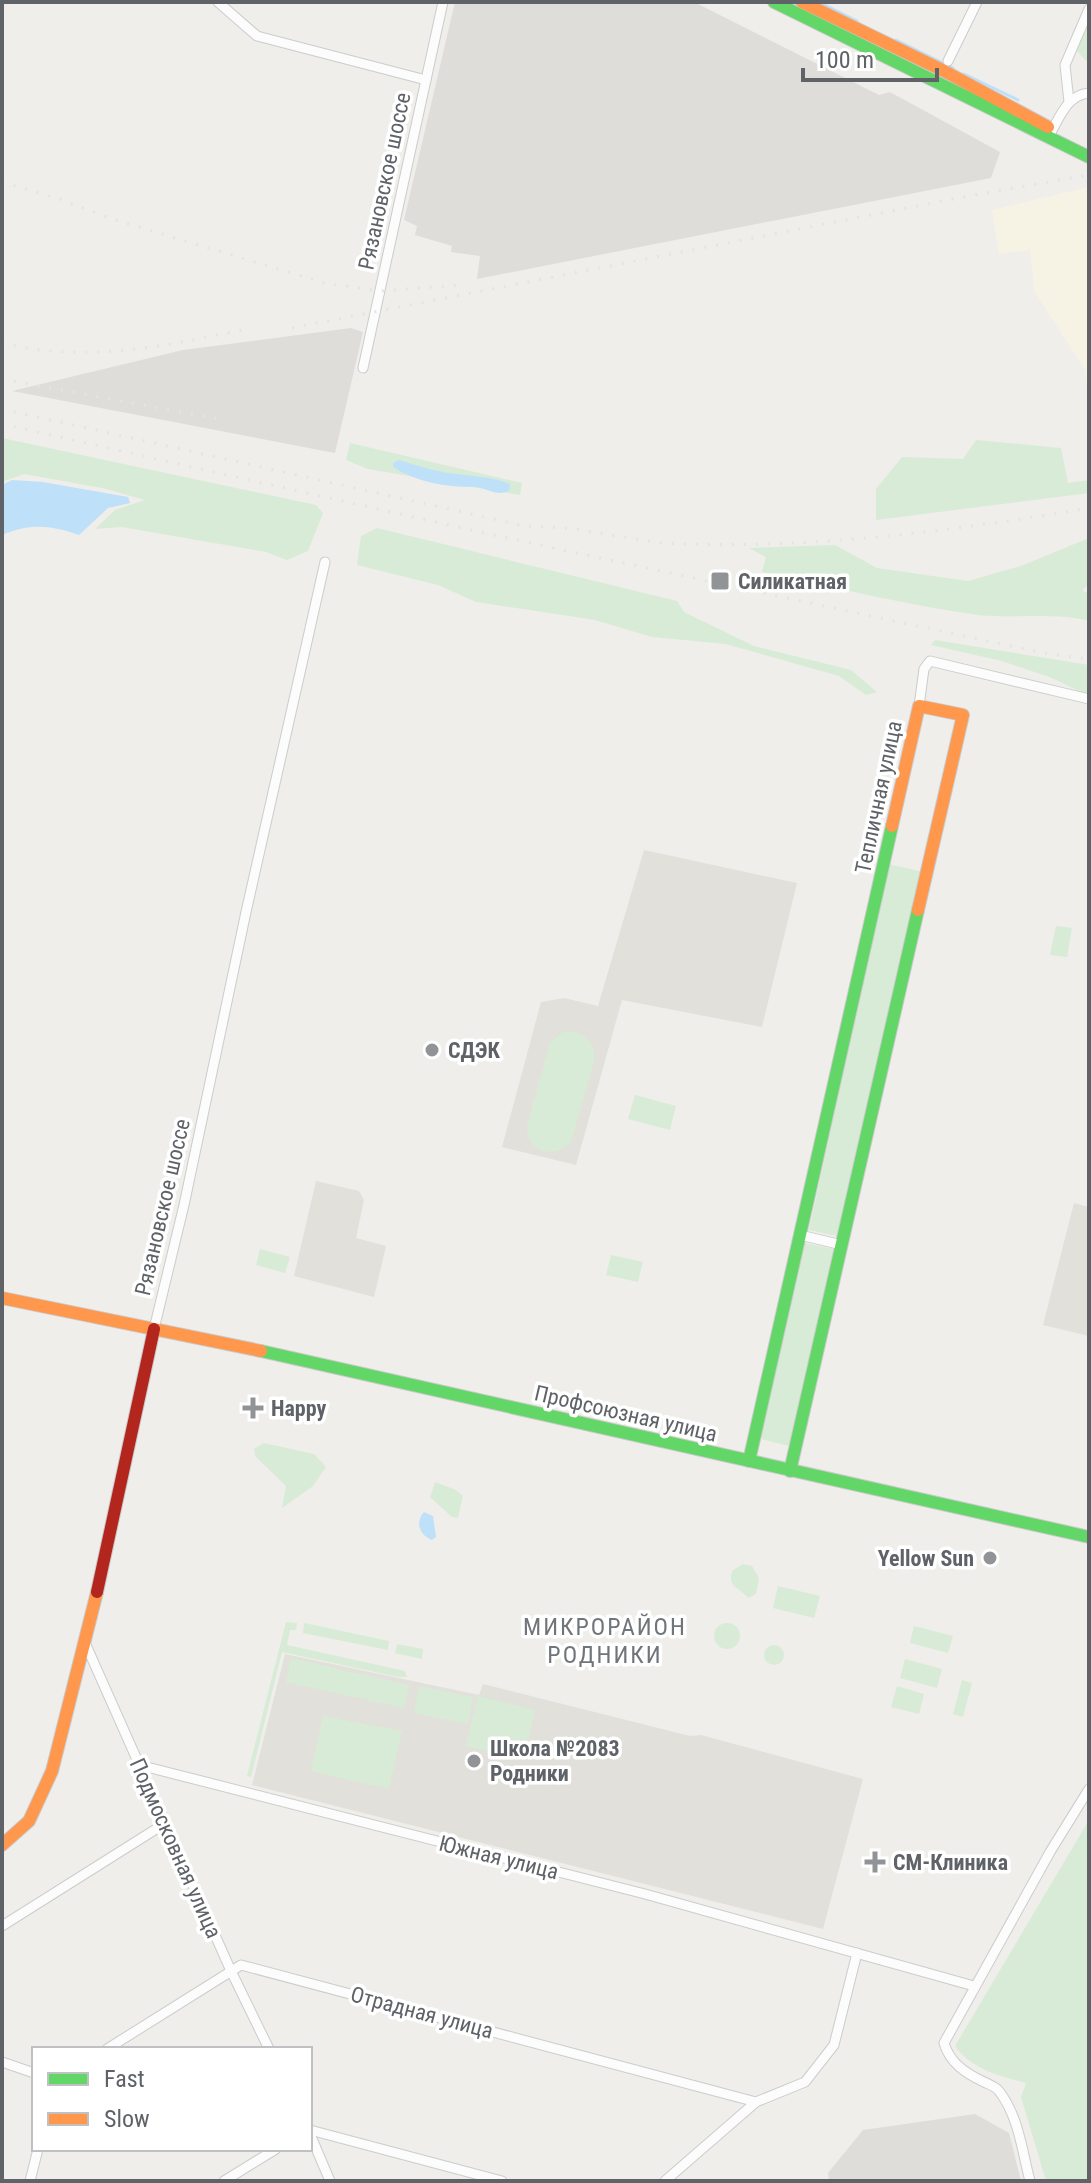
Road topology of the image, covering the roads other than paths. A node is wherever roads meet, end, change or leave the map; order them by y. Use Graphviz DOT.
graph roads {
  1 [pos="218,2"];
  2 [pos="443,2"];
  3 [pos="774,2"];
  4 [pos="802,2"];
  5 [pos="977,2"];
  6 [pos="1089,9"];
  7 [pos="948,61"];
  8 [pos="426,80"];
  9 [pos="1089,93"];
  10 [pos="1069,102"];
  11 [pos="1051,133"];
  12 [pos="1089,147"];
  13 [pos="1089,157"];
  14 [pos="363,368"];
  15 [pos="325,562"];
  16 [pos="1089,699"];
  17 [pos="919,706"];
  18 [pos="800,1235"];
  19 [pos="842,1245"];
  20 [pos="2,1298"];
  21 [pos="154,1329"];
  22 [pos="749,1461"];
  23 [pos="790,1471"];
  24 [pos="1089,1537"];
  25 [pos="86,1645"];
  26 [pos="139,1765"];
  27 [pos="1089,1789"];
  28 [pos="164,1824"];
  29 [pos="2,1845"];
  30 [pos="2,1926"];
  31 [pos="857,1953"];
  32 [pos="231,1971"];
  33 [pos="974,1986"];
  34 [pos="110,2047"];
  35 [pos="268,2047"];
  36 [pos="2,2062"];
  37 [pos="32,2072"];
  38 [pos="756,2102"];
  39 [pos="312,2133"];
  40 [pos="312,2137"];
  41 [pos="38,2151"];
  42 [pos="273,2151"];
  43 [pos="30,2181"];
  44 [pos="224,2181"];
  45 [pos="330,2181"];
  46 [pos="502,2181"];
  47 [pos="665,2181"];
  48 [pos="1030,2181"];
  1 -- 8 [label="street"];
  2 -- 8 [label="street, Рязановское шоссе"];
  3 -- 11 [label="main road"];
  4 -- 11 [label="main road"];
  5 -- 7 [label="street"];
  6 -- 10 [label="street"];
  8 -- 14 [label="street, Рязановское шоссе"];
  9 -- 10 [label="street"];
  10 -- 11 [label="street"];
  11 -- 12 [label="main road"];
  11 -- 13 [label="main road"];
  15 -- 21 [label="street, Рязановское шоссе"];
  16 -- 17 [label="street"];
  17 -- 18 [label="main road, Тепличная улица"];
  17 -- 19 [label="main road, Тепличная улица"];
  18 -- 19 [label="street"];
  18 -- 22 [label="main road, Тепличная улица"];
  19 -- 23 [label="main road, Тепличная улица"];
  20 -- 21 [label="main road, Профсоюзная улица"];
  21 -- 22 [label="main road, Профсоюзная улица"];
  21 -- 25 [label="main road, Рязановское шоссе"];
  22 -- 23 [label="main road, Профсоюзная улица"];
  23 -- 24 [label="main road, Профсоюзная улица"];
  25 -- 26 [label="street, Подмосковная улица"];
  25 -- 29 [label="main road, Рязановское шоссе"];
  26 -- 28 [label="street, Подмосковная улица"];
  26 -- 31 [label="street, Южная улица"];
  27 -- 33 [label="street"];
  28 -- 30 [label="street"];
  28 -- 32 [label="street, Подмосковная улица"];
  31 -- 33 [label="street, Южная улица"];
  31 -- 38 [label="street"];
  32 -- 34 [label="street"];
  32 -- 35 [label="street, Подмосковная улица"];
  32 -- 38 [label="street, Отрадная улица"];
  33 -- 48 [label="street"];
  36 -- 37 [label="street"];
  38 -- 47 [label="street"];
  39 -- 46 [label="street"];
  40 -- 45 [label="street"];
  41 -- 43 [label="street"];
  42 -- 44 [label="street"];
}
